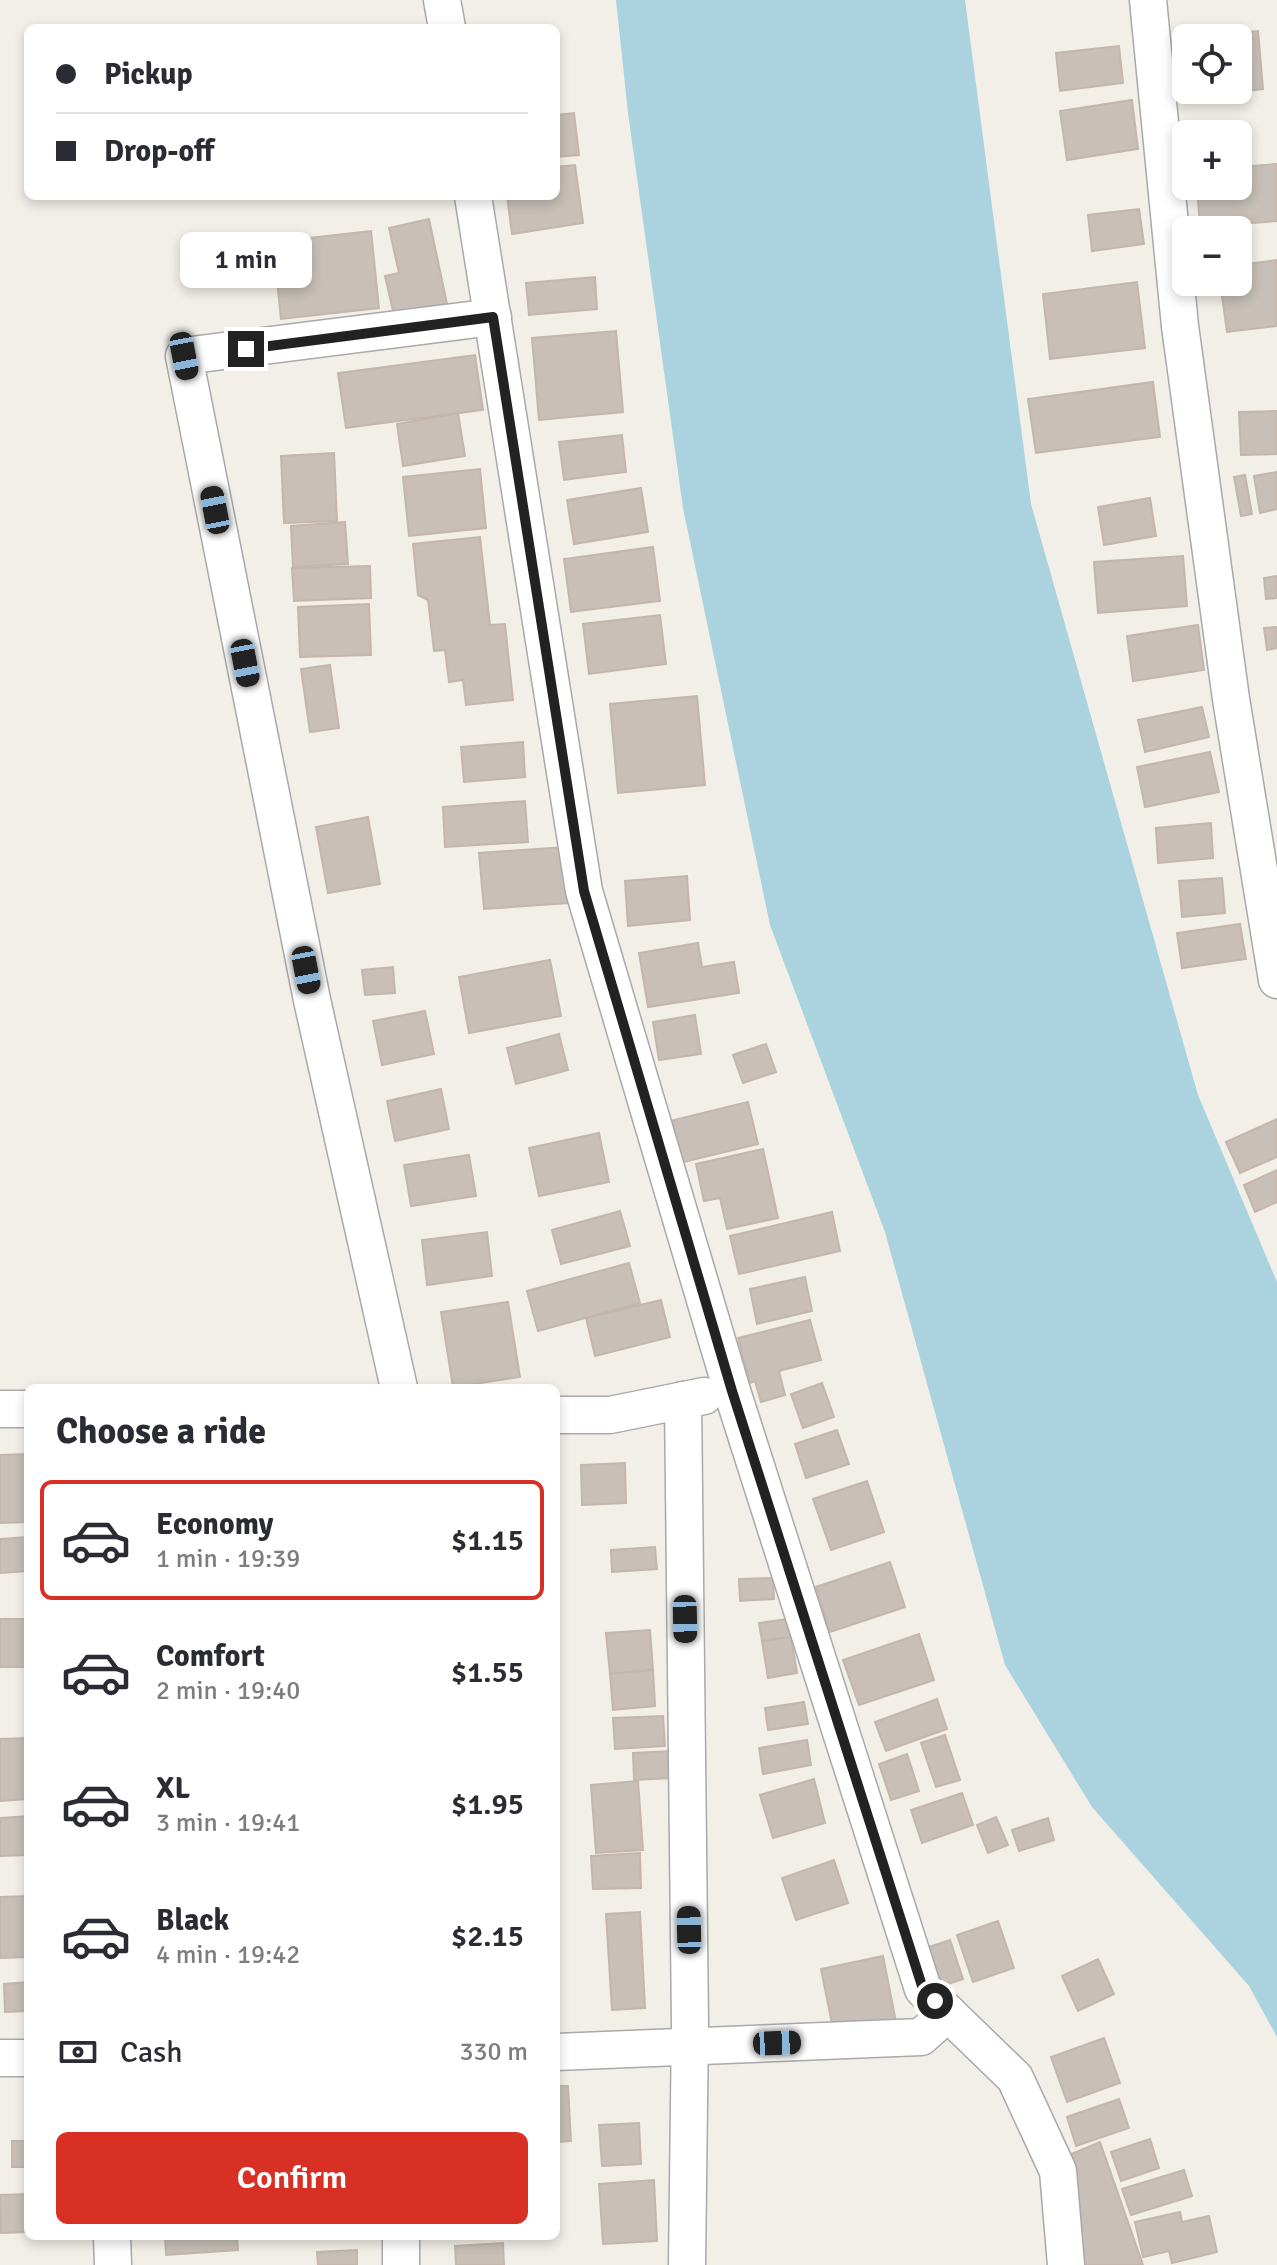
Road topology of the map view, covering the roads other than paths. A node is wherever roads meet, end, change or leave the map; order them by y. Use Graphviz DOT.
graph roads {
  1 [pos="442,0"];
  2 [pos="1148,0"];
  3 [pos="446,24"];
  4 [pos="474,200"];
  5 [pos="493,317"];
  6 [pos="1277,980"];
  7 [pos="398,1384"];
  8 [pos="732,1391"];
  9 [pos="683,1400"];
  10 [pos="0,1409"];
  11 [pos="24,1409"];
  12 [pos="560,1415"];
  13 [pos="948,2013"];
  14 [pos="690,2047"];
  15 [pos="560,2052"];
  16 [pos="0,2058"];
  17 [pos="24,2058"];
  18 [pos="112,2240"];
  19 [pos="401,2240"];
  20 [pos="113,2265"];
  21 [pos="401,2265"];
  22 [pos="687,2265"];
  23 [pos="1066,2265"];
  1 -- 3 [label="street"];
  2 -- 6 [label="street"];
  4 -- 5 [label="street"];
  5 -- 7 [label="street"];
  5 -- 8 [label="street"];
  8 -- 9 [label="street"];
  8 -- 13 [label="street"];
  9 -- 12 [label="street"];
  9 -- 14 [label="street"];
  10 -- 11 [label="street"];
  13 -- 14 [label="street"];
  13 -- 23 [label="street"];
  14 -- 15 [label="street"];
  14 -- 22 [label="street"];
  16 -- 17 [label="street"];
  18 -- 20 [label="street"];
  19 -- 21 [label="street"];
}
